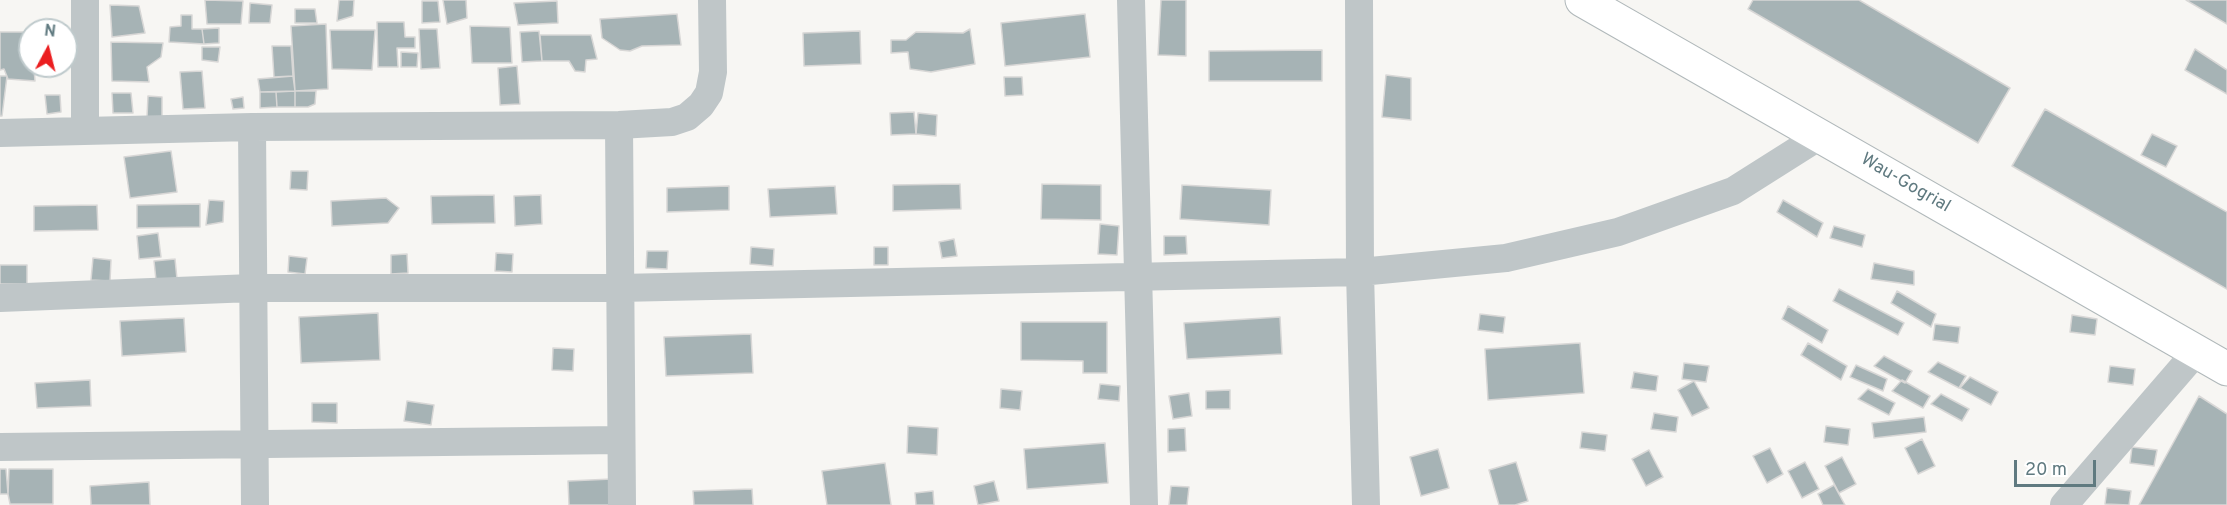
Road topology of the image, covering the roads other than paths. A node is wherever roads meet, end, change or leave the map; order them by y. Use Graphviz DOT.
graph roads {
  1 [pos="85,0"];
  2 [pos="712,0"];
  3 [pos="1131,0"];
  4 [pos="1359,0"];
  5 [pos="1582,0"];
  6 [pos="619,125"];
  7 [pos="252,127"];
  8 [pos="85,129"];
  9 [pos="0,133"];
  10 [pos="1820,136"];
  11 [pos="1359,272"];
  12 [pos="1137,277"];
  13 [pos="252,288"];
  14 [pos="619,288"];
  15 [pos="0,298"];
  16 [pos="2197,351"];
  17 [pos="2227,369"];
  18 [pos="621,440"];
  19 [pos="255,443"];
  20 [pos="0,447"];
  21 [pos="255,505"];
  22 [pos="622,505"];
  23 [pos="1144,505"];
  24 [pos="1366,505"];
  25 [pos="2064,505"];
  1 -- 8 [label="street"];
  2 -- 6 [label="street"];
  3 -- 12 [label="street"];
  4 -- 11 [label="street"];
  5 -- 10 [label="main road, Wau-Gogrial"];
  6 -- 7 [label="street"];
  6 -- 14 [label="street"];
  7 -- 8 [label="street"];
  7 -- 13 [label="street"];
  8 -- 9 [label="street"];
  10 -- 11 [label="street"];
  10 -- 16 [label="main road, Wau-Gogrial"];
  11 -- 12 [label="street"];
  11 -- 24 [label="street"];
  12 -- 14 [label="street"];
  12 -- 23 [label="street"];
  13 -- 14 [label="street"];
  13 -- 15 [label="street"];
  13 -- 19 [label="street"];
  14 -- 18 [label="street"];
  16 -- 17 [label="main road, Wau-Gogrial"];
  16 -- 25 [label="street"];
  18 -- 19 [label="street"];
  18 -- 22 [label="street"];
  19 -- 20 [label="street"];
  19 -- 21 [label="street"];
}
